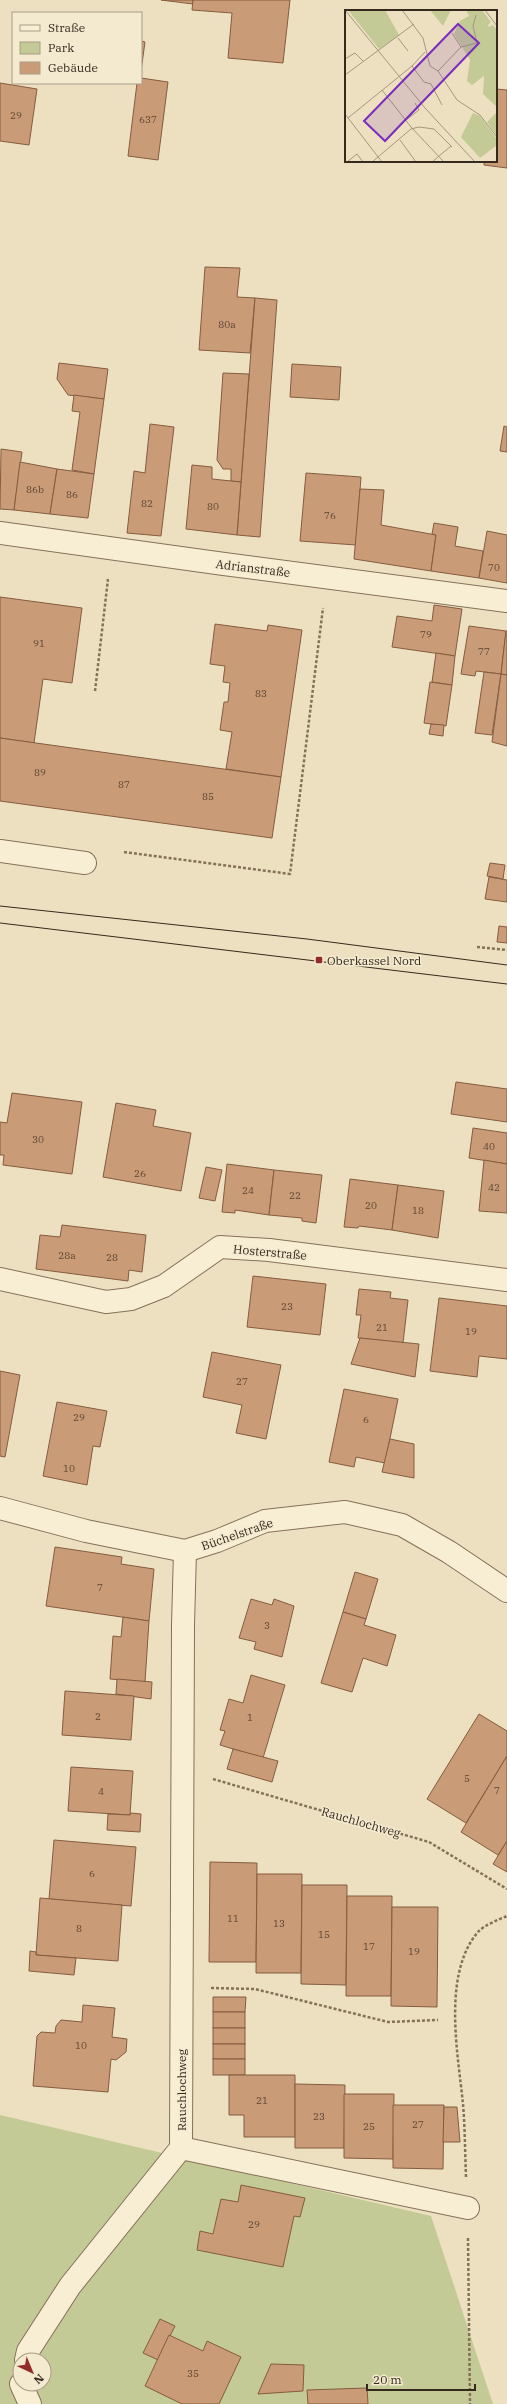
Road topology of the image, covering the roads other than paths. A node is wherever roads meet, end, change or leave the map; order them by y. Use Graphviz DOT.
graph roads {
  1 [pos="0,533"];
  2 [pos="507,601"];
  3 [pos="0,850"];
  4 [pos="84,863"];
  5 [pos="0,1279"];
  6 [pos="507,1280"];
  7 [pos="0,1508"];
  8 [pos="185,1551"];
  9 [pos="507,1591"];
  10 [pos="181,2148"];
  11 [pos="468,2208"];
  12 [pos="28,2352"];
  13 [pos="25,2392"];
  14 [pos="30,2404"];
  1 -- 2 [label="street, Adrianstraße"];
  3 -- 4 [label="street"];
  5 -- 6 [label="street, Hosterstraße"];
  7 -- 8 [label="street, Büchelstraße"];
  8 -- 9 [label="street, Büchelstraße"];
  8 -- 10 [label="street, Rauchlochweg"];
  10 -- 11 [label="street"];
  10 -- 12 [label="street, Rauchlochweg"];
  13 -- 14 [label="street"];
}
